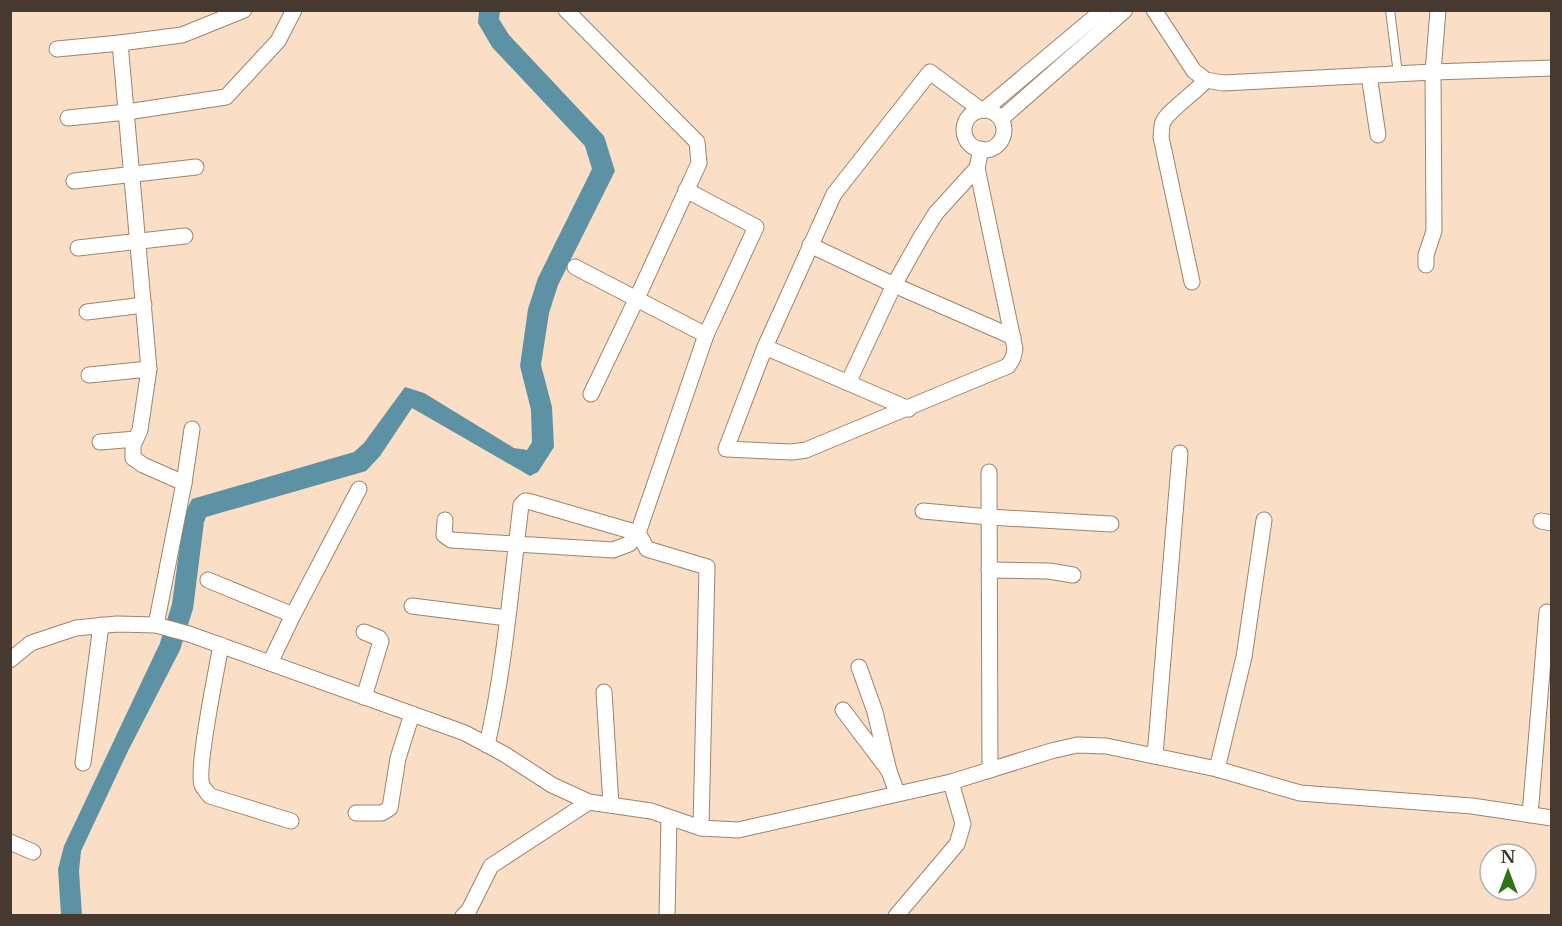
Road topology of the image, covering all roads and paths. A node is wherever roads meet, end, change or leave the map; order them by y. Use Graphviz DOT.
graph roads {
  1 [pos="244,10"];
  2 [pos="294,10"];
  3 [pos="566,10"];
  4 [pos="1103,10"];
  5 [pos="1125,10"];
  6 [pos="1154,10"];
  7 [pos="1390,10"];
  8 [pos="1438,10"];
  9 [pos="120,43"];
  10 [pos="57,49"];
  11 [pos="1551,68"];
  12 [pos="1433,72"];
  13 [pos="1398,74"];
  14 [pos="1369,75"];
  15 [pos="1206,80"];
  16 [pos="982,110"];
  17 [pos="127,112"];
  18 [pos="69,118"];
  19 [pos="1001,119"];
  20 [pos="1378,135"];
  21 [pos="981,149"];
  22 [pos="196,167"];
  23 [pos="977,168"];
  24 [pos="132,174"];
  25 [pos="74,181"];
  26 [pos="686,190"];
  27 [pos="185,236"];
  28 [pos="138,241"];
  29 [pos="810,245"];
  30 [pos="78,248"];
  31 [pos="1426,265"];
  32 [pos="575,267"];
  33 [pos="1192,282"];
  34 [pos="894,285"];
  35 [pos="638,298"];
  36 [pos="144,305"];
  37 [pos="87,312"];
  38 [pos="706,335"];
  39 [pos="1013,337"];
  40 [pos="765,346"];
  41 [pos="149,369"];
  42 [pos="89,375"];
  43 [pos="848,383"];
  44 [pos="591,394"];
  45 [pos="909,409"];
  46 [pos="192,429"];
  47 [pos="136,439"];
  48 [pos="100,442"];
  49 [pos="1180,453"];
  50 [pos="989,472"];
  51 [pos="184,483"];
  52 [pos="359,489"];
  53 [pos="923,511"];
  54 [pos="989,518"];
  55 [pos="445,520"];
  56 [pos="1264,520"];
  57 [pos="1111,525"];
  58 [pos="639,532"];
  59 [pos="516,545"];
  60 [pos="989,570"];
  61 [pos="1073,575"];
  62 [pos="208,580"];
  63 [pos="412,606"];
  64 [pos="1547,612"];
  65 [pos="293,615"];
  66 [pos="507,618"];
  67 [pos="101,625"];
  68 [pos="159,625"];
  69 [pos="364,632"];
  70 [pos="221,645"];
  71 [pos="10,660"];
  72 [pos="270,663"];
  73 [pos="859,667"];
  74 [pos="604,692"];
  75 [pos="364,697"];
  76 [pos="843,711"];
  77 [pos="412,714"];
  78 [pos="487,745"];
  79 [pos="1155,756"];
  80 [pos="82,763"];
  81 [pos="1217,769"];
  82 [pos="990,770"];
  83 [pos="889,771"];
  84 [pos="951,782"];
  85 [pos="897,793"];
  86 [pos="590,802"];
  87 [pos="611,805"];
  88 [pos="356,813"];
  89 [pos="1530,815"];
  90 [pos="669,818"];
  91 [pos="1551,818"];
  92 [pos="291,821"];
  93 [pos="701,828"];
  94 [pos="10,842"];
  95 [pos="33,852"];
  96 [pos="463,915"];
  97 [pos="667,915"];
  98 [pos="896,915"];
  1 -- 9 [label="street"];
  2 -- 17 [label="street"];
  3 -- 26 [label="street"];
  4 -- 16 [label="street"];
  5 -- 19 [label="street"];
  6 -- 15 [label="street"];
  7 -- 13 [label="lane"];
  8 -- 12 [label="street"];
  9 -- 10 [label="street"];
  9 -- 17 [label="street"];
  11 -- 12 [label="street"];
  12 -- 13 [label="street"];
  12 -- 31 [label="street"];
  13 -- 14 [label="street"];
  14 -- 15 [label="street"];
  14 -- 20 [label="street"];
  15 -- 33 [label="street"];
  16 -- 19 [label="street"];
  16 -- 21 [label="street"];
  16 -- 29 [label="street"];
  17 -- 18 [label="street"];
  17 -- 24 [label="street"];
  19 -- 21 [label="street"];
  21 -- 23 [label="street"];
  22 -- 24 [label="street"];
  23 -- 34 [label="street"];
  23 -- 39 [label="street"];
  24 -- 25 [label="street"];
  24 -- 28 [label="street"];
  26 -- 35 [label="street"];
  26 -- 38 [label="street"];
  27 -- 28 [label="street"];
  28 -- 30 [label="street"];
  28 -- 36 [label="street"];
  29 -- 34 [label="street"];
  29 -- 40 [label="street"];
  32 -- 35 [label="street"];
  34 -- 39 [label="street"];
  34 -- 43 [label="street"];
  35 -- 38 [label="street"];
  35 -- 44 [label="street"];
  36 -- 37 [label="street"];
  36 -- 41 [label="street"];
  38 -- 58 [label="street"];
  39 -- 45 [label="street"];
  40 -- 43 [label="street"];
  40 -- 45 [label="street"];
  41 -- 42 [label="street"];
  41 -- 47 [label="street"];
  43 -- 45 [label="street"];
  46 -- 51 [label="street"];
  47 -- 48 [label="street"];
  47 -- 51 [label="street"];
  49 -- 79 [label="street"];
  50 -- 54 [label="street"];
  51 -- 68 [label="street"];
  52 -- 65 [label="street"];
  53 -- 54 [label="street"];
  54 -- 57 [label="street"];
  54 -- 60 [label="street"];
  55 -- 59 [label="street"];
  56 -- 81 [label="street"];
  58 -- 59 [label="street"];
  58 -- 59 [label="street"];
  58 -- 93 [label="street"];
  59 -- 66 [label="street"];
  60 -- 61 [label="street"];
  60 -- 82 [label="street"];
  62 -- 65 [label="street"];
  63 -- 66 [label="street"];
  64 -- 89 [label="street"];
  65 -- 72 [label="street"];
  66 -- 78 [label="street"];
  67 -- 68 [label="street"];
  67 -- 71 [label="street"];
  67 -- 80 [label="street"];
  68 -- 70 [label="street"];
  69 -- 75 [label="street"];
  70 -- 72 [label="street"];
  70 -- 92 [label="street"];
  72 -- 75 [label="street"];
  73 -- 83 [label="street"];
  74 -- 87 [label="street"];
  75 -- 77 [label="street"];
  76 -- 83 [label="street"];
  77 -- 78 [label="street"];
  77 -- 88 [label="street"];
  78 -- 86 [label="street"];
  79 -- 81 [label="street"];
  79 -- 82 [label="street"];
  81 -- 89 [label="street"];
  82 -- 84 [label="street"];
  83 -- 85 [label="street"];
  84 -- 85 [label="street"];
  84 -- 98 [label="street"];
  85 -- 93 [label="street"];
  86 -- 87 [label="street"];
  86 -- 96 [label="street"];
  87 -- 90 [label="street"];
  89 -- 91 [label="street"];
  90 -- 93 [label="street"];
  90 -- 97 [label="street"];
  94 -- 95 [label="street"];
}
